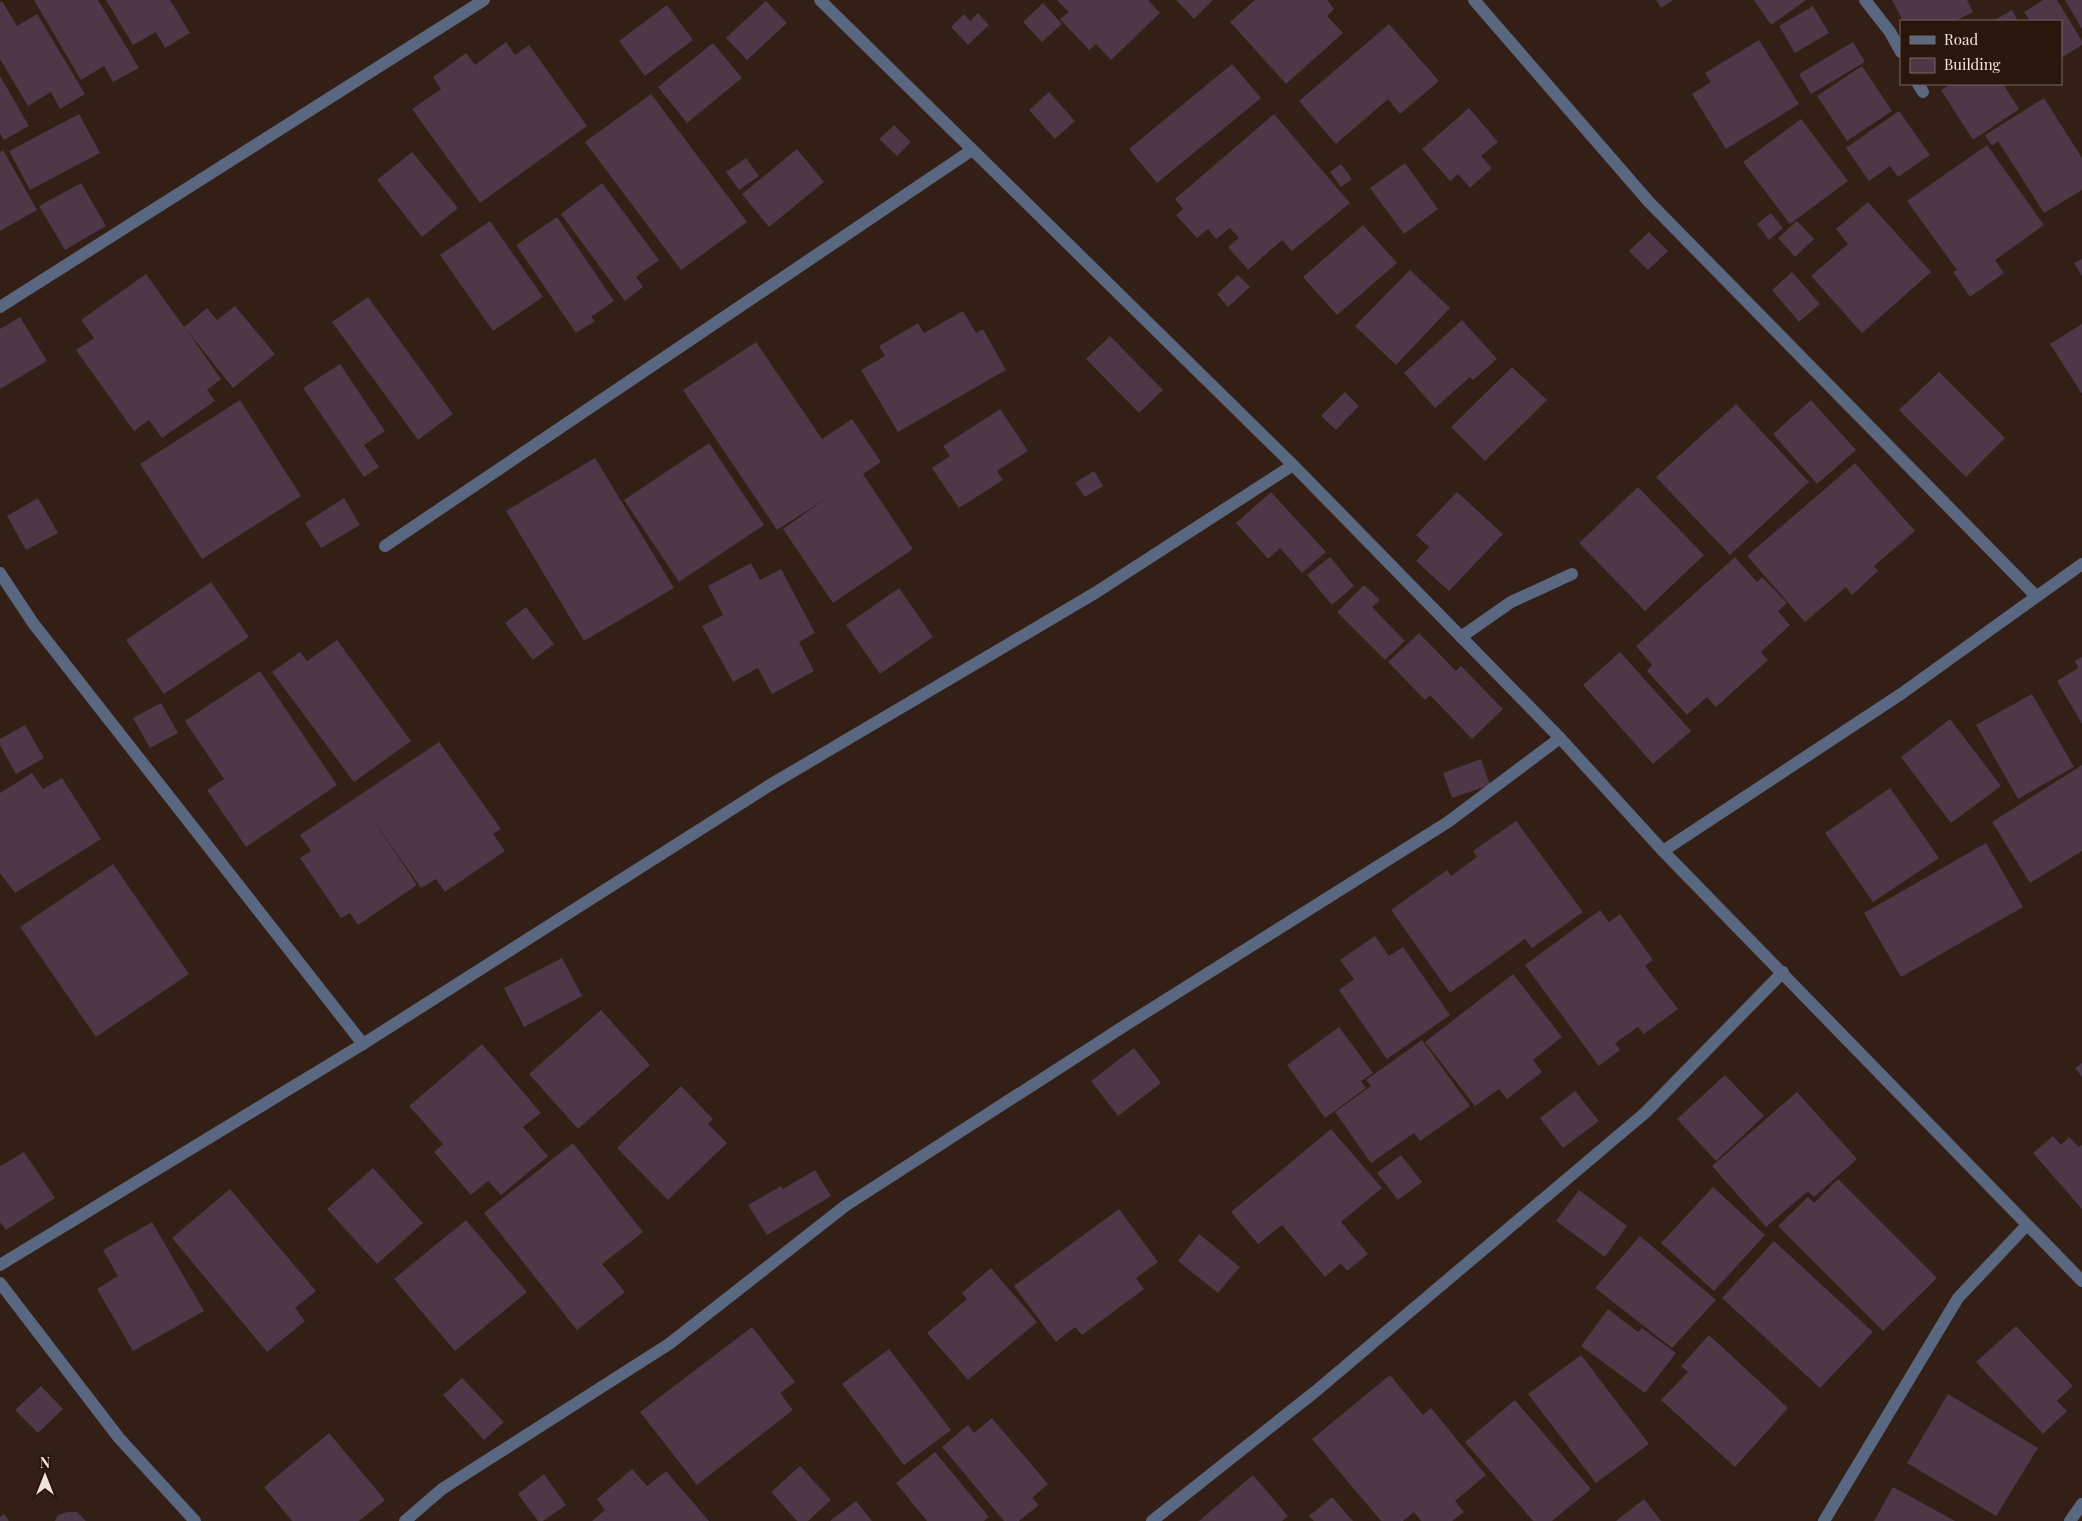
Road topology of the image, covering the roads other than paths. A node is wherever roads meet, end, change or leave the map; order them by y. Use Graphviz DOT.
graph roads {
  1 [pos="484,0"];
  2 [pos="820,0"];
  3 [pos="1474,0"];
  4 [pos="1865,0"];
  5 [pos="1900,50"];
  6 [pos="972,150"];
  7 [pos="0,307"];
  8 [pos="1293,465"];
  9 [pos="385,546"];
  10 [pos="2082,564"];
  11 [pos="0,573"];
  12 [pos="1572,574"];
  13 [pos="2036,596"];
  14 [pos="1461,637"];
  15 [pos="1560,738"];
  16 [pos="1663,851"];
  17 [pos="1783,972"];
  18 [pos="363,1044"];
  19 [pos="2026,1226"];
  20 [pos="0,1265"];
  21 [pos="2082,1282"];
  22 [pos="0,1283"];
  23 [pos="2082,1504"];
  24 [pos="195,1521"];
  25 [pos="406,1521"];
  26 [pos="1152,1521"];
  27 [pos="1824,1521"];
  28 [pos="2070,1521"];
  1 -- 7 [label="street"];
  2 -- 6 [label="street"];
  3 -- 13 [label="street"];
  4 -- 5 [label="street"];
  6 -- 8 [label="street"];
  6 -- 9 [label="street"];
  8 -- 14 [label="street"];
  8 -- 18 [label="street"];
  10 -- 13 [label="street"];
  11 -- 18 [label="street"];
  12 -- 14 [label="street"];
  13 -- 16 [label="street"];
  14 -- 15 [label="street"];
  15 -- 16 [label="street"];
  15 -- 25 [label="street"];
  16 -- 17 [label="street"];
  17 -- 19 [label="street"];
  17 -- 26 [label="street"];
  18 -- 20 [label="street"];
  19 -- 21 [label="street"];
  19 -- 27 [label="street"];
  22 -- 24 [label="street"];
  23 -- 28 [label="street"];
}
